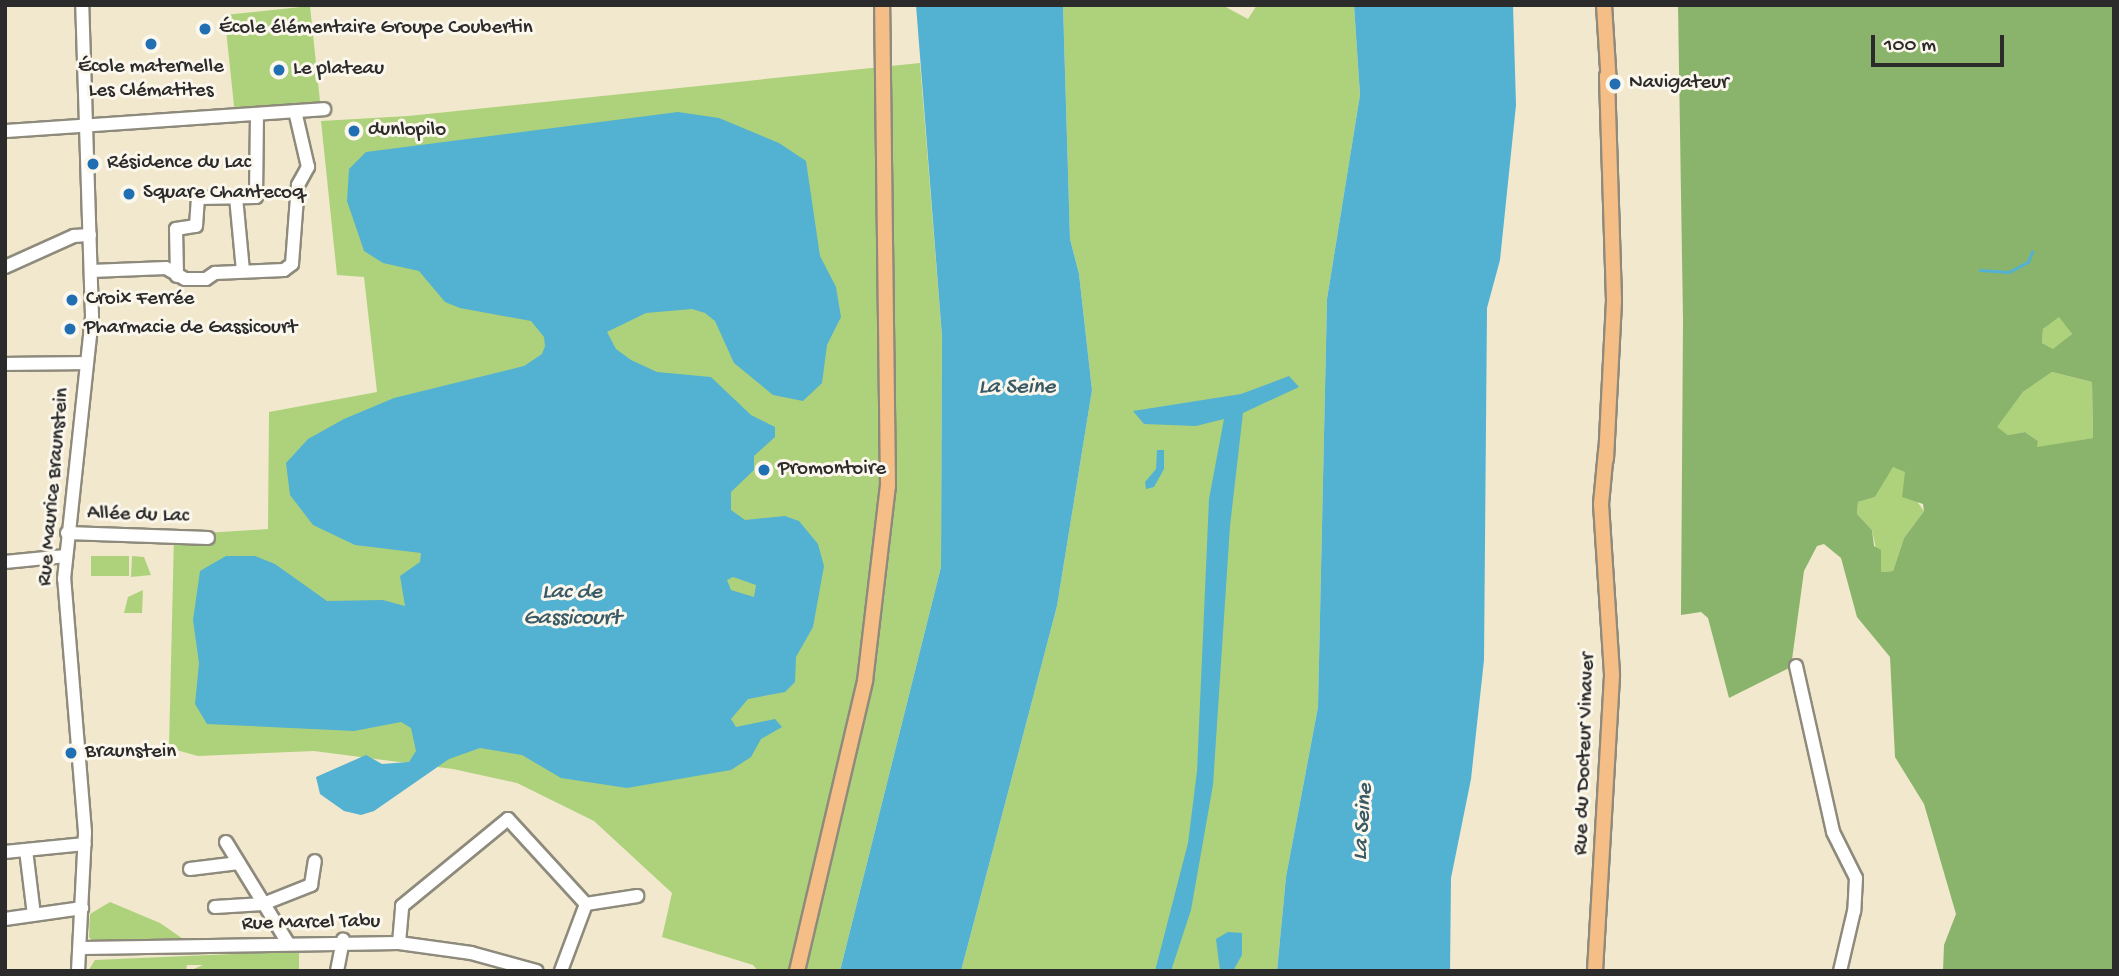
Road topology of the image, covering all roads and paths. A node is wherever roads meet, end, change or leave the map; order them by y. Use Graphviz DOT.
graph roads {
  1 [pos="82,5"];
  2 [pos="882,5"];
  3 [pos="1604,5"];
  4 [pos="324,109"];
  5 [pos="295,111"];
  6 [pos="257,114"];
  7 [pos="84,124"];
  8 [pos="5,131"];
  9 [pos="236,197"];
  10 [pos="90,235"];
  11 [pos="5,267"];
  12 [pos="91,271"];
  13 [pos="243,271"];
  14 [pos="177,276"];
  15 [pos="87,363"];
  16 [pos="5,364"];
  17 [pos="67,533"];
  18 [pos="208,538"];
  19 [pos="65,556"];
  20 [pos="5,562"];
  21 [pos="1796,666"];
  22 [pos="226,842"];
  23 [pos="85,844"];
  24 [pos="26,850"];
  25 [pos="5,852"];
  26 [pos="315,861"];
  27 [pos="239,863"];
  28 [pos="190,869"];
  29 [pos="637,896"];
  30 [pos="586,904"];
  31 [pos="263,905"];
  32 [pos="215,907"];
  33 [pos="82,908"];
  34 [pos="34,915"];
  35 [pos="5,919"];
  36 [pos="343,940"];
  37 [pos="288,943"];
  38 [pos="399,943"];
  39 [pos="83,948"];
  40 [pos="495,965"];
  41 [pos="78,971"];
  42 [pos="337,971"];
  43 [pos="537,971"];
  44 [pos="561,971"];
  45 [pos="797,971"];
  46 [pos="1595,971"];
  47 [pos="1840,971"];
  1 -- 7 [label="street, Rue Maurice Braunstein"];
  2 -- 45 [label="main road"];
  3 -- 46 [label="main road, Rue du Docteur Vinaver"];
  4 -- 5 [label="street"];
  5 -- 6 [label="street"];
  5 -- 13 [label="street"];
  6 -- 7 [label="street"];
  6 -- 9 [label="street"];
  7 -- 8 [label="street"];
  7 -- 10 [label="street, Rue Maurice Braunstein"];
  9 -- 13 [label="street"];
  9 -- 14 [label="street"];
  10 -- 11 [label="street"];
  10 -- 12 [label="street, Rue Maurice Braunstein"];
  12 -- 14 [label="street"];
  12 -- 15 [label="street, Rue Maurice Braunstein"];
  13 -- 14 [label="street"];
  15 -- 16 [label="street"];
  15 -- 17 [label="street, Rue Maurice Braunstein"];
  17 -- 18 [label="street, Allée du Lac"];
  17 -- 19 [label="street, Rue Maurice Braunstein"];
  19 -- 20 [label="street"];
  19 -- 23 [label="street, Rue Maurice Braunstein"];
  21 -- 47 [label="street"];
  22 -- 27 [label="street"];
  23 -- 24 [label="street"];
  23 -- 33 [label="street, Rue Maurice Braunstein"];
  24 -- 25 [label="street"];
  24 -- 34 [label="street"];
  26 -- 31 [label="street"];
  27 -- 28 [label="street"];
  27 -- 31 [label="street"];
  29 -- 30 [label="street"];
  30 -- 38 [label="street"];
  30 -- 44 [label="street"];
  31 -- 32 [label="street"];
  31 -- 37 [label="street"];
  33 -- 34 [label="street"];
  33 -- 39 [label="street, Rue Maurice Braunstein"];
  34 -- 35 [label="street"];
  36 -- 37 [label="street, Rue Marcel Tabu"];
  36 -- 38 [label="street, Rue Marcel Tabu"];
  36 -- 42 [label="street"];
  37 -- 39 [label="street, Rue Marcel Tabu"];
  38 -- 40 [label="street, Rue Marcel Tabu"];
  39 -- 41 [label="street, Rue Maurice Braunstein"];
  40 -- 43 [label="street, Rue Marcel Tabu"];
}
